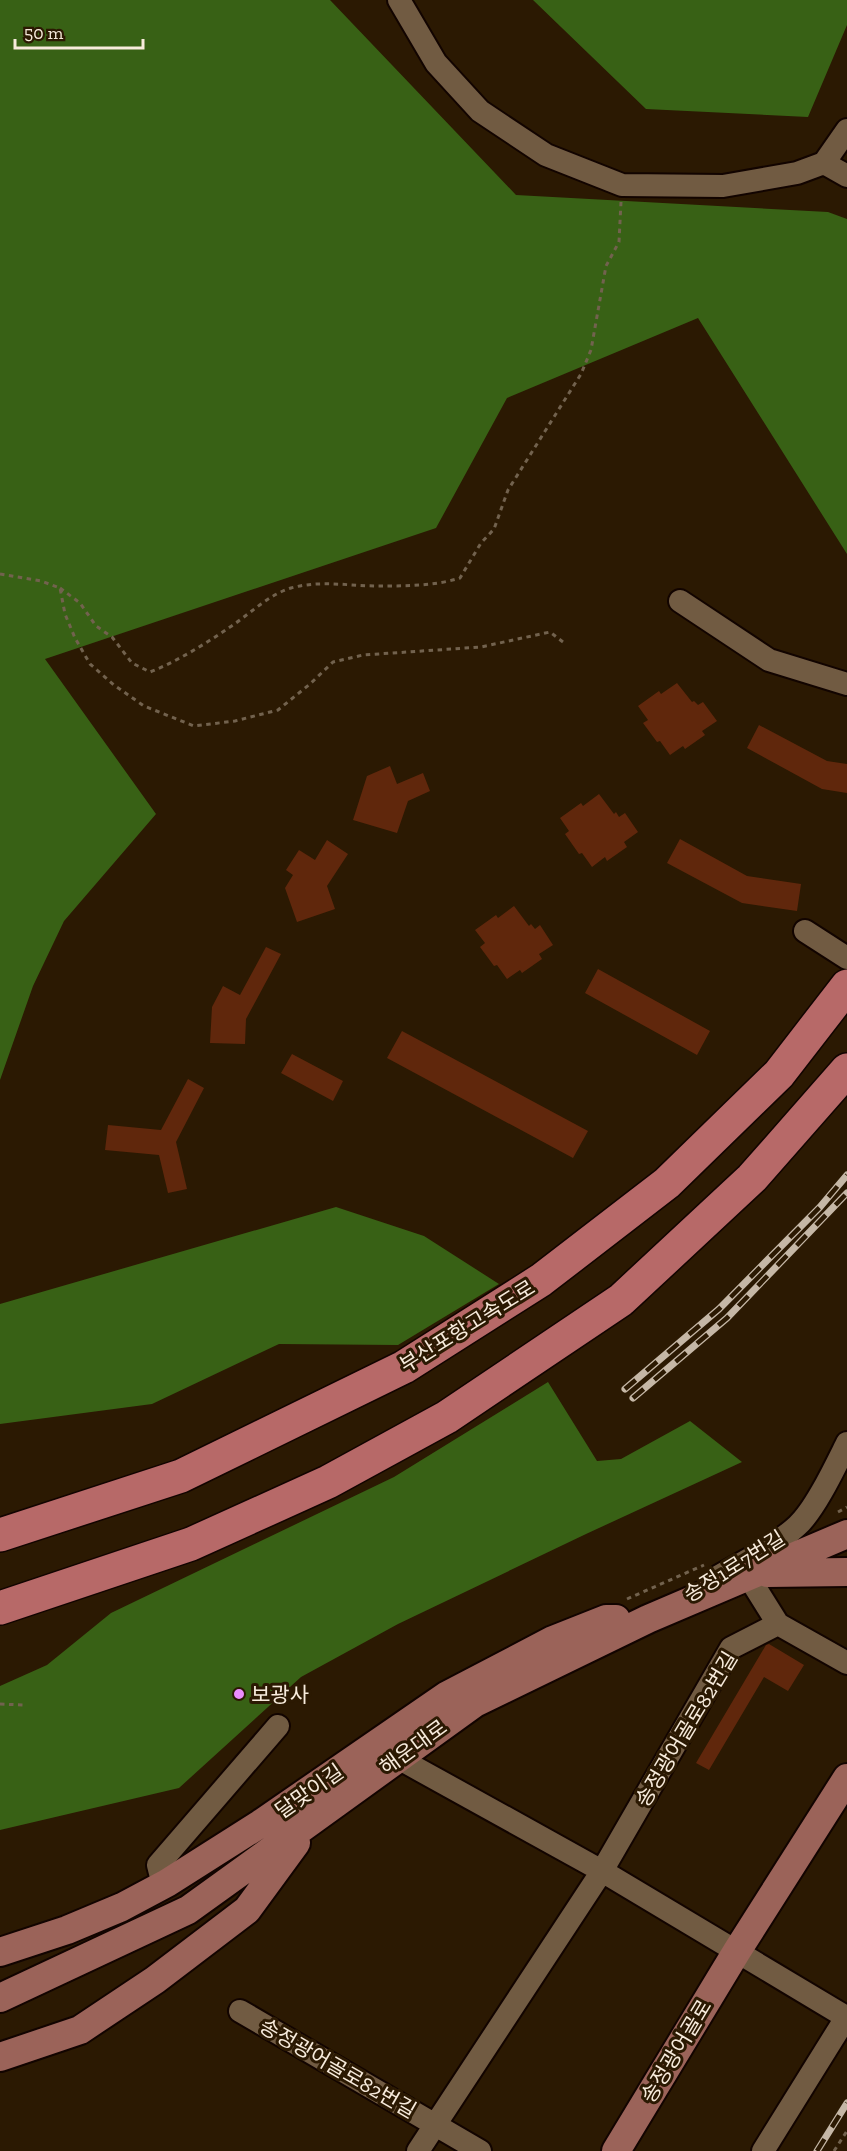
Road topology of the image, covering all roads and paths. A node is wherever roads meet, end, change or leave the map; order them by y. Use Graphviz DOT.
graph roads {
  1 [pos="399,0"];
  2 [pos="847,130"];
  3 [pos="824,163"];
  4 [pos="847,176"];
  5 [pos="622,185"];
  6 [pos="0,574"];
  7 [pos="60,588"];
  8 [pos="681,601"];
  9 [pos="563,642"];
  10 [pos="847,684"];
  11 [pos="805,931"];
  12 [pos="847,958"];
  13 [pos="847,986"];
  14 [pos="847,1070"];
  15 [pos="847,1443"];
  16 [pos="847,1534"];
  17 [pos="0,1535"];
  18 [pos="847,1572"];
  19 [pos="751,1575"];
  20 [pos="0,1608"];
  21 [pos="648,1619"];
  22 [pos="778,1624"];
  23 [pos="847,1663"];
  24 [pos="0,1704"];
  25 [pos="23,1705"];
  26 [pos="278,1726"];
  27 [pos="398,1758"];
  28 [pos="847,1778"];
  29 [pos="312,1820"];
  30 [pos="602,1871"];
  31 [pos="167,1883"];
  32 [pos="737,1951"];
  33 [pos="0,1952"];
  34 [pos="0,1998"];
  35 [pos="240,2011"];
  36 [pos="847,2016"];
  37 [pos="0,2057"];
  38 [pos="435,2125"];
  39 [pos="847,2131"];
  40 [pos="418,2151"];
  41 [pos="480,2151"];
  42 [pos="616,2151"];
  43 [pos="763,2151"];
  44 [pos="834,2151"];
  1 -- 5 [label="street"];
  2 -- 3 [label="street"];
  3 -- 4 [label="street"];
  3 -- 5 [label="street"];
  5 -- 7 [label="path"];
  6 -- 7 [label="path"];
  7 -- 9 [label="path"];
  8 -- 10 [label="street"];
  11 -- 12 [label="street"];
  13 -- 17 [label="highway, 부산포항고속도로"];
  14 -- 20 [label="highway"];
  15 -- 21 [label="street, 송정1로7번길"];
  16 -- 19 [label="main road, 해운대로"];
  18 -- 19 [label="main road"];
  19 -- 21 [label="main road, 해운대로"];
  19 -- 22 [label="street"];
  21 -- 27 [label="main road, 해운대로"];
  21 -- 31 [label="main road, 달맞이길"];
  22 -- 23 [label="street"];
  22 -- 30 [label="street, 송정광어골로82번길"];
  24 -- 25 [label="path"];
  26 -- 31 [label="street"];
  27 -- 29 [label="main road, 해운대로"];
  27 -- 30 [label="street"];
  28 -- 32 [label="main road, 송정광어골로"];
  29 -- 34 [label="main road, 해운대로"];
  29 -- 37 [label="main road, 달맞이길"];
  30 -- 32 [label="street"];
  30 -- 38 [label="street, 송정광어골로82번길"];
  31 -- 33 [label="main road, 달맞이길"];
  32 -- 36 [label="street"];
  32 -- 42 [label="main road, 송정광어골로"];
  35 -- 38 [label="street, 송정광어골로82번길"];
  36 -- 43 [label="street"];
  38 -- 40 [label="street, 송정광어골로82번길"];
  38 -- 41 [label="street"];
  39 -- 44 [label="path"];
}
